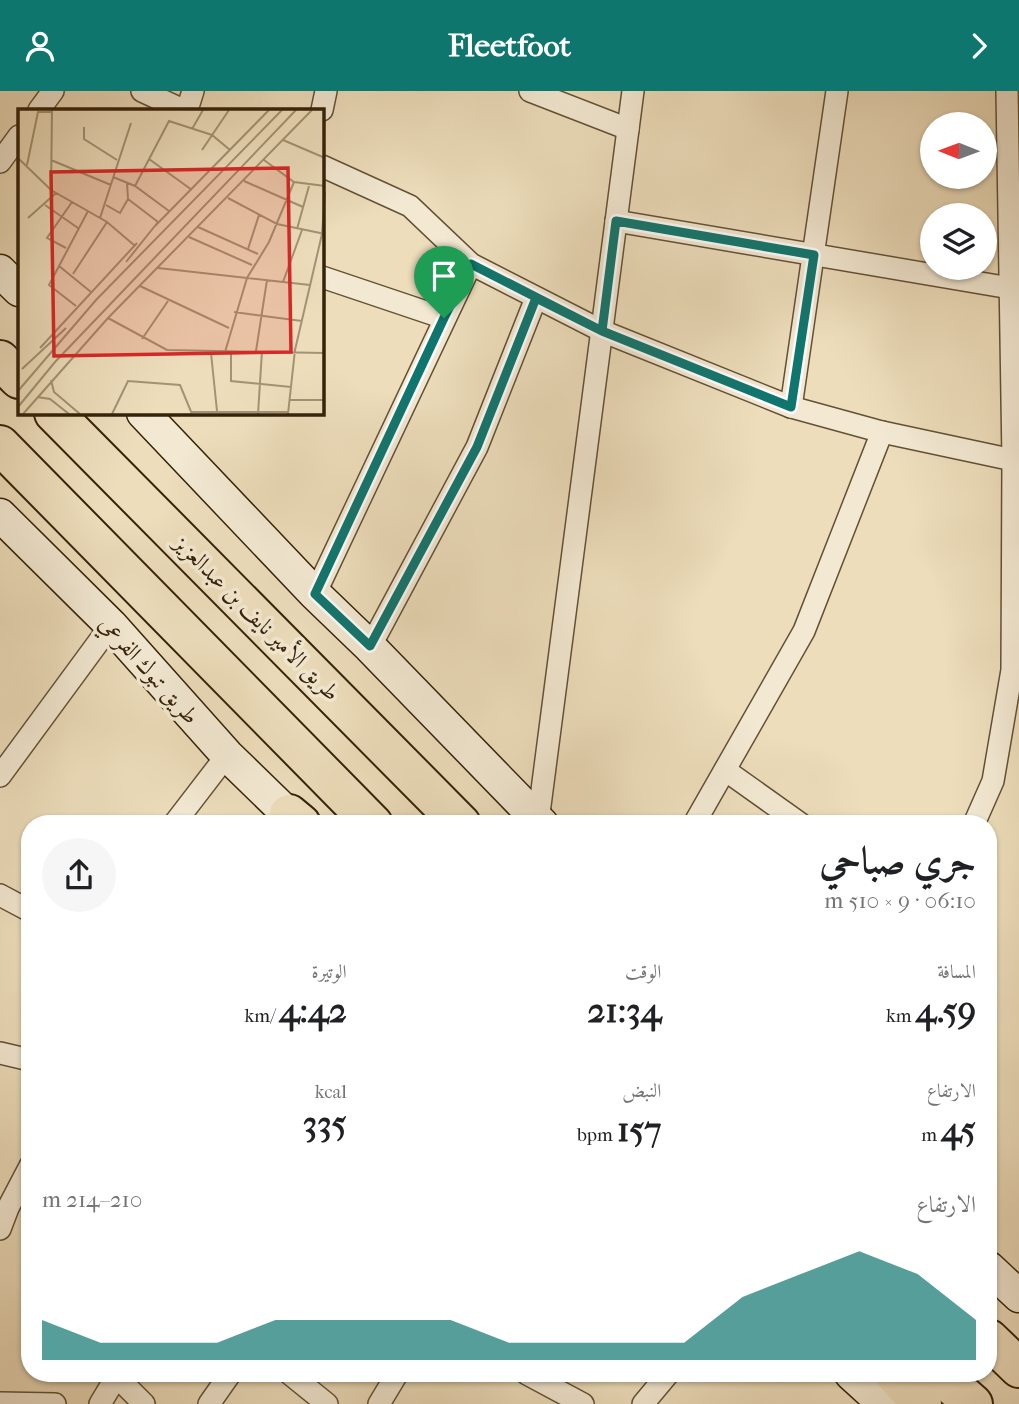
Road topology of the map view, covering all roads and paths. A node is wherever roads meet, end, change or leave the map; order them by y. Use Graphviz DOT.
graph roads {
  1 [pos="53,91"];
  2 [pos="142,91"];
  3 [pos="193,91"];
  4 [pos="326,91"];
  5 [pos="530,91"];
  6 [pos="633,91"];
  7 [pos="837,91"];
  8 [pos="1007,91"];
  9 [pos="40,109"];
  10 [pos="183,109"];
  11 [pos="185,109"];
  12 [pos="322,109"];
  13 [pos="628,129"];
  14 [pos="18,137"];
  15 [pos="0,162"];
  16 [pos="324,167"];
  17 [pos="616,221"];
  18 [pos="814,255"];
  19 [pos="1014,256"];
  20 [pos="471,264"];
  21 [pos="0,271"];
  22 [pos="324,278"];
  23 [pos="1010,288"];
  24 [pos="18,289"];
  25 [pos="536,298"];
  26 [pos="444,318"];
  27 [pos="602,331"];
  28 [pos="0,360"];
  29 [pos="18,378"];
  30 [pos="791,407"];
  31 [pos="56,415"];
  32 [pos="156,418"];
  33 [pos="1016,427"];
  34 [pos="882,432"];
  35 [pos="0,445"];
  36 [pos="1013,460"];
  37 [pos="0,515"];
  38 [pos="1016,533"];
  39 [pos="315,594"];
  40 [pos="111,625"];
  41 [pos="370,646"];
  42 [pos="227,755"];
  43 [pos="725,770"];
  44 [pos="0,776"];
  45 [pos="181,815"];
  46 [pos="285,815"];
  47 [pos="364,815"];
  48 [pos="452,815"];
  49 [pos="533,815"];
  50 [pos="541,815"];
  51 [pos="699,815"];
  52 [pos="788,815"];
  53 [pos="978,815"];
  54 [pos="0,894"];
  55 [pos="21,906"];
  56 [pos="0,1053"];
  57 [pos="21,1058"];
  58 [pos="21,1183"];
  59 [pos="0,1229"];
  60 [pos="997,1275"];
  61 [pos="1019,1296"];
  62 [pos="997,1347"];
  63 [pos="1019,1368"];
  64 [pos="113,1382"];
  65 [pos="124,1382"];
  66 [pos="224,1382"];
  67 [pos="300,1382"];
  68 [pos="392,1382"];
  69 [pos="542,1382"];
  70 [pos="661,1382"];
  71 [pos="860,1382"];
  72 [pos="901,1382"];
  73 [pos="949,1382"];
  74 [pos="0,1403"];
  75 [pos="55,1404"];
  76 [pos="100,1404"];
  77 [pos="144,1404"];
  78 [pos="209,1404"];
  79 [pos="327,1404"];
  80 [pos="379,1404"];
  81 [pos="583,1404"];
  82 [pos="643,1404"];
  83 [pos="884,1404"];
  84 [pos="922,1404"];
  85 [pos="973,1404"];
  1 -- 9 [label="street"];
  2 -- 10 [label="street"];
  3 -- 11 [label="street"];
  4 -- 12 [label="street"];
  5 -- 13 [label="street"];
  6 -- 13 [label="street"];
  7 -- 18 [label="street"];
  8 -- 19 [label="street"];
  13 -- 17 [label="street"];
  14 -- 15 [label="street"];
  16 -- 20 [label="street"];
  17 -- 18 [label="street"];
  17 -- 27 [label="street"];
  18 -- 23 [label="street"];
  18 -- 30 [label="street"];
  19 -- 23 [label="street"];
  20 -- 25 [label="street"];
  20 -- 26 [label="street"];
  21 -- 24 [label="main road"];
  22 -- 26 [label="street"];
  23 -- 33 [label="street"];
  25 -- 27 [label="street"];
  25 -- 41 [label="street"];
  26 -- 39 [label="street"];
  27 -- 30 [label="street"];
  27 -- 50 [label="street"];
  28 -- 29 [label="highway"];
  30 -- 34 [label="street"];
  31 -- 48 [label="highway, طريق الأمير نايف بن عبدالعزيز"];
  32 -- 39 [label="main road"];
  33 -- 36 [label="street"];
  34 -- 36 [label="street"];
  34 -- 43 [label="street"];
  35 -- 47 [label="highway"];
  36 -- 38 [label="street"];
  37 -- 40 [label="main road, طريق تبوك الفرعي"];
  38 -- 53 [label="street"];
  39 -- 41 [label="main road"];
  40 -- 42 [label="main road, طريق تبوك الفرعي"];
  40 -- 44 [label="street"];
  41 -- 49 [label="main road"];
  42 -- 45 [label="street"];
  42 -- 46 [label="main road, طريق تبوك الفرعي"];
  43 -- 51 [label="street"];
  43 -- 52 [label="street"];
  54 -- 55 [label="street"];
  56 -- 57 [label="street"];
  58 -- 59 [label="street"];
  60 -- 61 [label="main road"];
  62 -- 63 [label="highway"];
  64 -- 76 [label="street"];
  65 -- 77 [label="street"];
  66 -- 78 [label="street"];
  67 -- 79 [label="street"];
  68 -- 80 [label="street"];
  69 -- 81 [label="street"];
  70 -- 82 [label="street"];
  71 -- 83 [label="main road"];
  72 -- 84 [label="highway"];
  73 -- 85 [label="highway"];
  74 -- 75 [label="street"];
}
